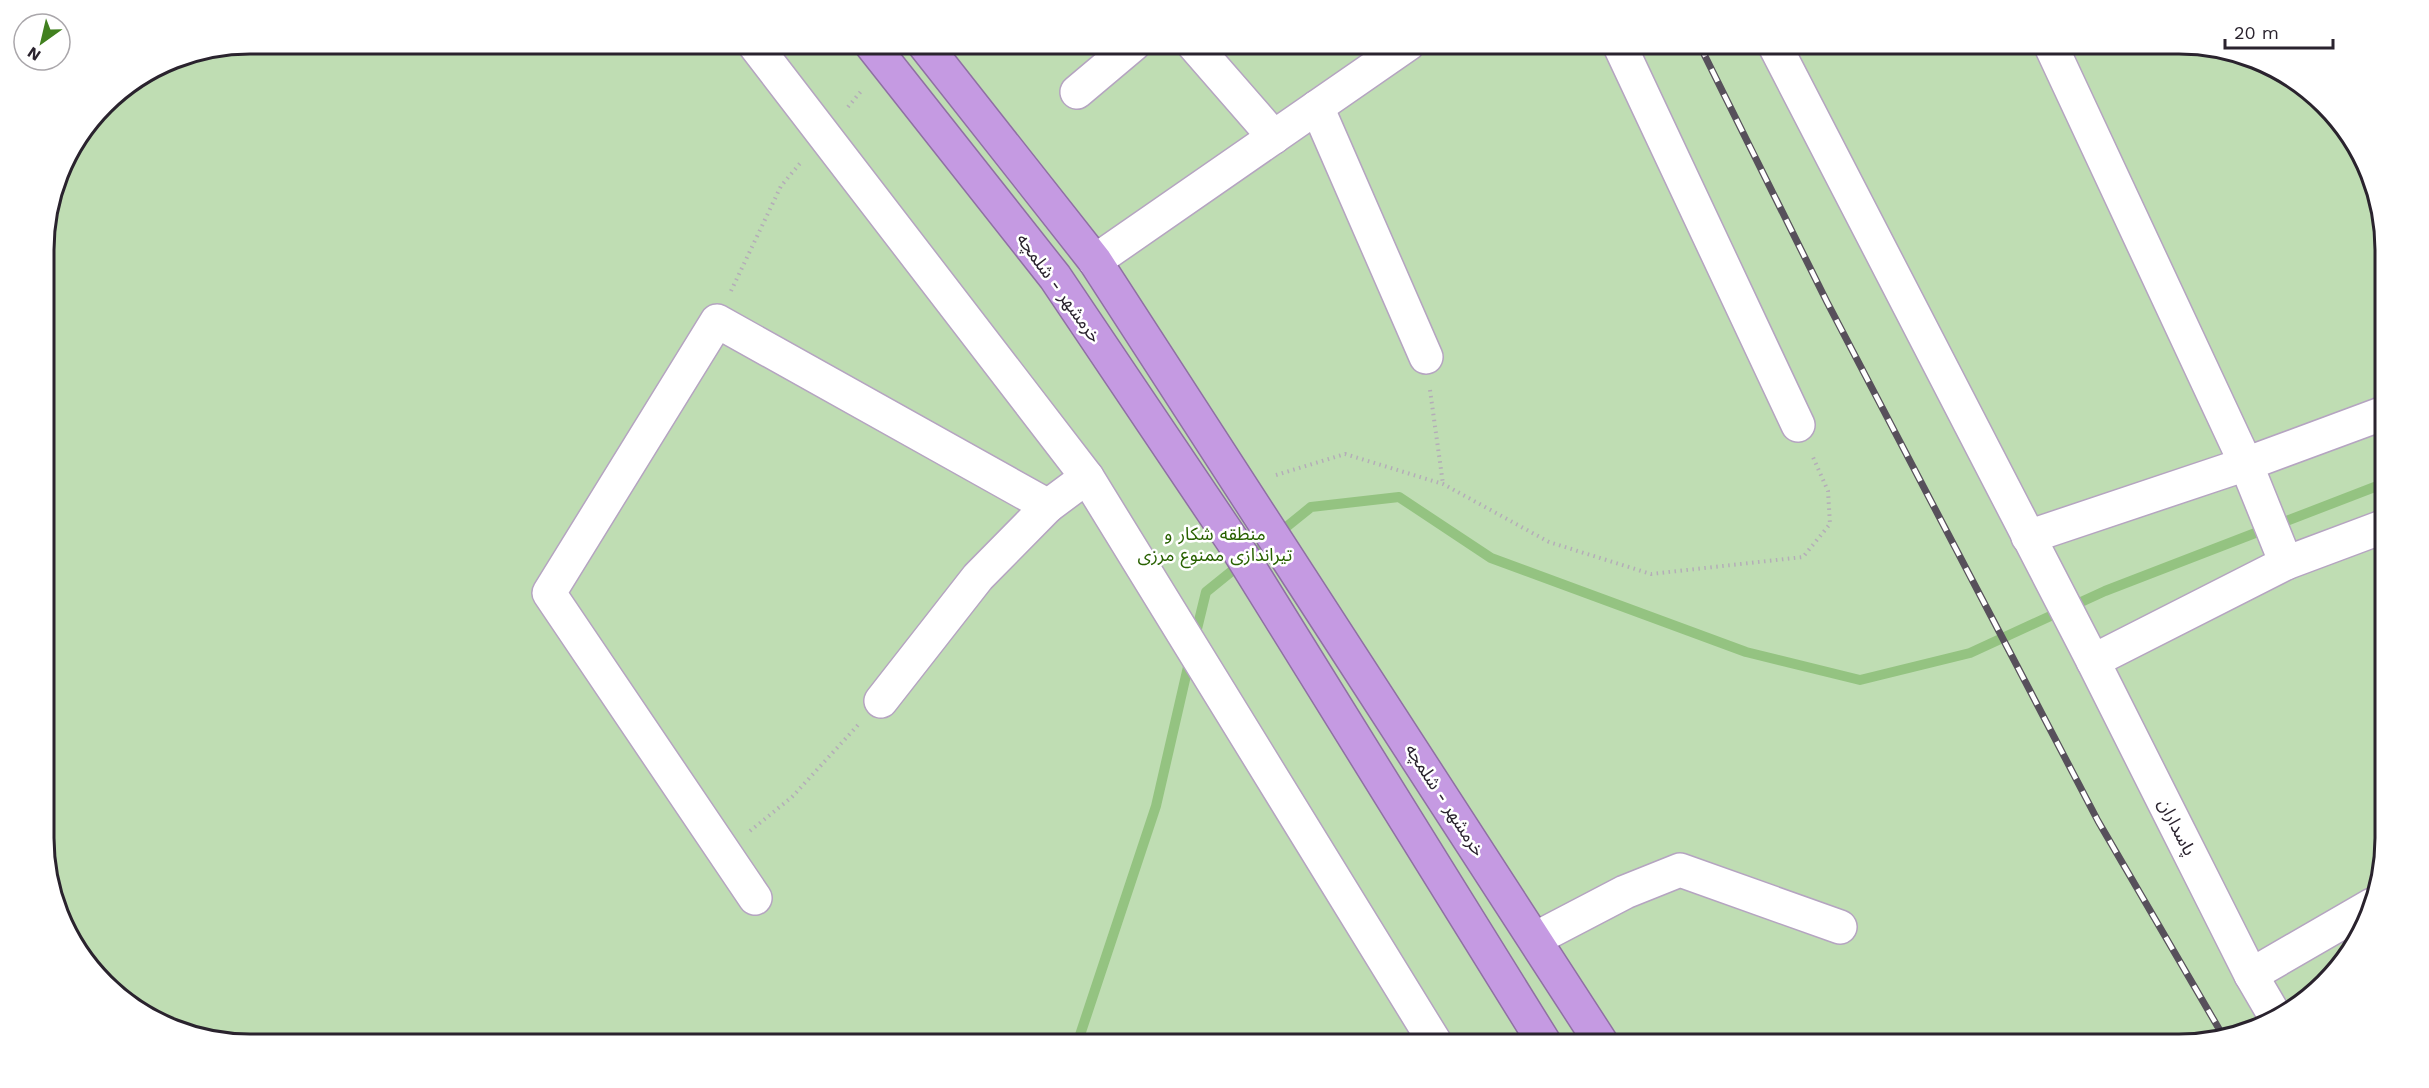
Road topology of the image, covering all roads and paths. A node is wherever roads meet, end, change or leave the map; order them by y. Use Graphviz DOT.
graph roads {
  1 [pos="761,54"];
  2 [pos="877,54"];
  3 [pos="879,54"];
  4 [pos="932,54"];
  5 [pos="1122,54"];
  6 [pos="1202,54"];
  7 [pos="1394,54"];
  8 [pos="1624,54"];
  9 [pos="1779,54"];
  10 [pos="2055,54"];
  11 [pos="1077,92"];
  12 [pos="1317,107"];
  13 [pos="841,116"];
  14 [pos="1274,136"];
  15 [pos="803,160"];
  16 [pos="1095,261"];
  17 [pos="717,321"];
  18 [pos="1426,357"];
  19 [pos="2375,416"];
  20 [pos="1798,425"];
  21 [pos="2246,464"];
  22 [pos="1087,477"];
  23 [pos="1443,484"];
  24 [pos="1240,486"];
  25 [pos="1048,506"];
  26 [pos="2375,529"];
  27 [pos="2028,537"];
  28 [pos="2283,554"];
  29 [pos="2087,649"];
  30 [pos="881,701"];
  31 [pos="723,852"];
  32 [pos="754,898"];
  33 [pos="2361,912"];
  34 [pos="1839,927"];
  35 [pos="1535,939"];
  36 [pos="2251,975"];
  37 [pos="2272,1011"];
  38 [pos="1430,1034"];
  39 [pos="1539,1034"];
  40 [pos="1596,1034"];
  1 -- 22 [label="street"];
  2 -- 13 [label="path"];
  3 -- 39 [label="highway, خرمشهر - شلمچه"];
  4 -- 16 [label="highway"];
  5 -- 11 [label="street"];
  6 -- 14 [label="street"];
  7 -- 12 [label="street"];
  8 -- 20 [label="street"];
  9 -- 27 [label="street, پاسداران"];
  10 -- 21 [label="street"];
  12 -- 14 [label="street"];
  12 -- 18 [label="street"];
  14 -- 16 [label="street"];
  15 -- 17 [label="path"];
  16 -- 24 [label="highway"];
  17 -- 25 [label="street"];
  17 -- 31 [label="street"];
  18 -- 23 [label="path"];
  19 -- 21 [label="street"];
  20 -- 23 [label="path"];
  21 -- 27 [label="street"];
  21 -- 28 [label="street"];
  22 -- 25 [label="street"];
  22 -- 38 [label="street"];
  23 -- 24 [label="path"];
  24 -- 35 [label="highway, خرمشهر - شلمچه"];
  25 -- 30 [label="street"];
  26 -- 28 [label="street"];
  27 -- 29 [label="street, پاسداران"];
  28 -- 29 [label="street"];
  29 -- 36 [label="street, پاسداران"];
  30 -- 31 [label="path"];
  31 -- 32 [label="street"];
  33 -- 36 [label="street"];
  34 -- 35 [label="street"];
  35 -- 40 [label="highway, خرمشهر - شلمچه"];
  36 -- 37 [label="street, پاسداران"];
}
